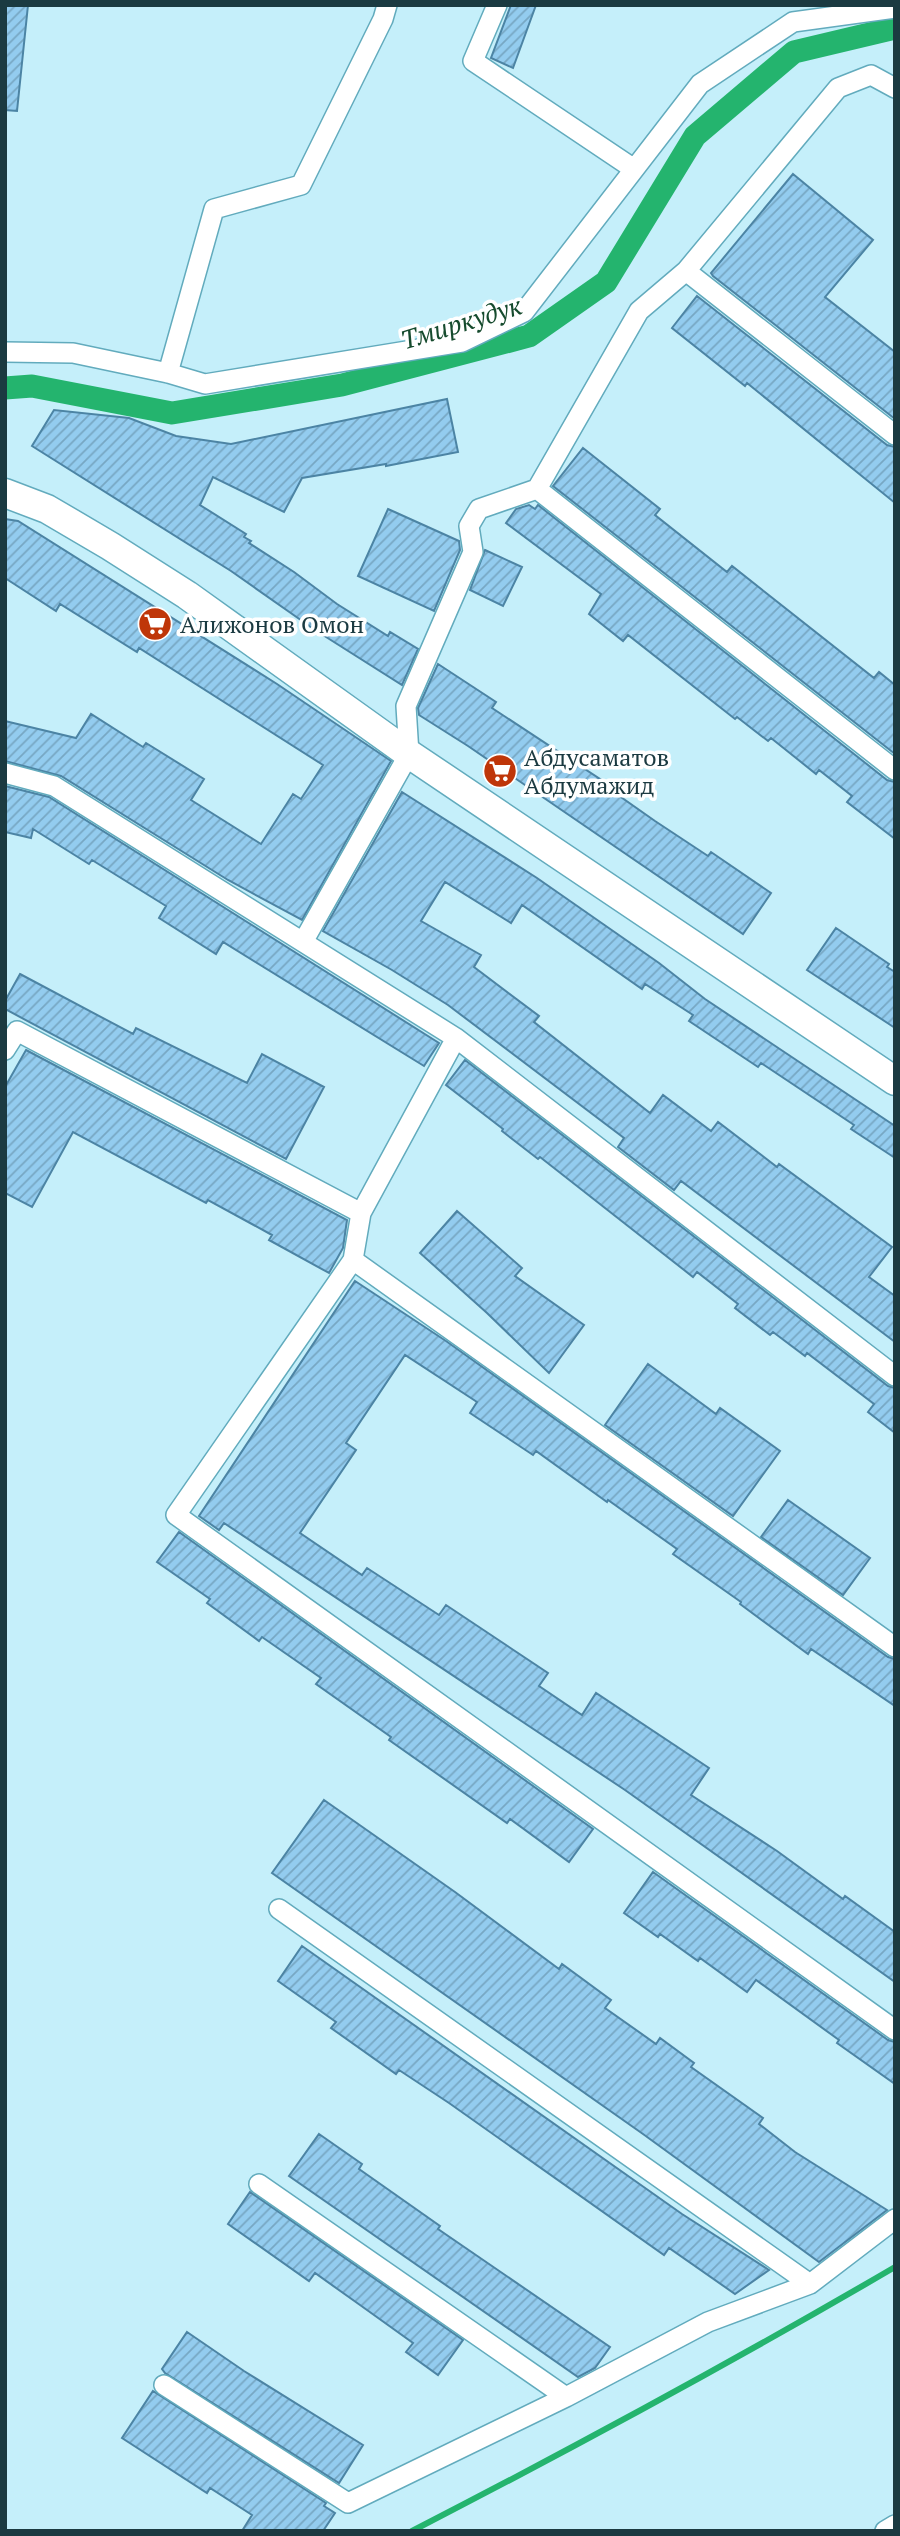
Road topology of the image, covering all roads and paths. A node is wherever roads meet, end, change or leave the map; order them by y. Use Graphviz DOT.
graph roads {
  1 [pos="387,5"];
  2 [pos="496,5"];
  3 [pos="895,8"];
  4 [pos="895,88"];
  5 [pos="634,169"];
  6 [pos="686,271"];
  7 [pos="5,352"];
  8 [pos="168,373"];
  9 [pos="895,435"];
  10 [pos="537,489"];
  11 [pos="5,493"];
  12 [pos="409,754"];
  13 [pos="895,770"];
  14 [pos="5,773"];
  15 [pos="303,942"];
  16 [pos="456,1038"];
  17 [pos="5,1050"];
  18 [pos="895,1081"];
  19 [pos="361,1213"];
  20 [pos="353,1260"];
  21 [pos="895,1376"];
  22 [pos="895,1647"];
  23 [pos="279,1909"];
  24 [pos="895,2030"];
  25 [pos="259,2184"];
  26 [pos="895,2219"];
  27 [pos="810,2284"];
  28 [pos="164,2385"];
  29 [pos="566,2397"];
  30 [pos="895,2525"];
  31 [pos="885,2531"];
  1 -- 8 [label="street"];
  2 -- 5 [label="street"];
  3 -- 5 [label="street"];
  4 -- 6 [label="street"];
  5 -- 8 [label="street"];
  6 -- 9 [label="street"];
  6 -- 10 [label="street"];
  7 -- 8 [label="street"];
  10 -- 12 [label="street"];
  10 -- 13 [label="street"];
  11 -- 12 [label="main road"];
  12 -- 15 [label="street"];
  12 -- 18 [label="main road"];
  14 -- 15 [label="street"];
  15 -- 16 [label="street"];
  16 -- 19 [label="street"];
  16 -- 21 [label="street"];
  17 -- 19 [label="street"];
  19 -- 20 [label="street"];
  20 -- 22 [label="street"];
  20 -- 24 [label="street"];
  23 -- 27 [label="street"];
  25 -- 29 [label="street"];
  26 -- 27 [label="street"];
  27 -- 29 [label="street"];
  28 -- 29 [label="street"];
  30 -- 31 [label="street"];
}
